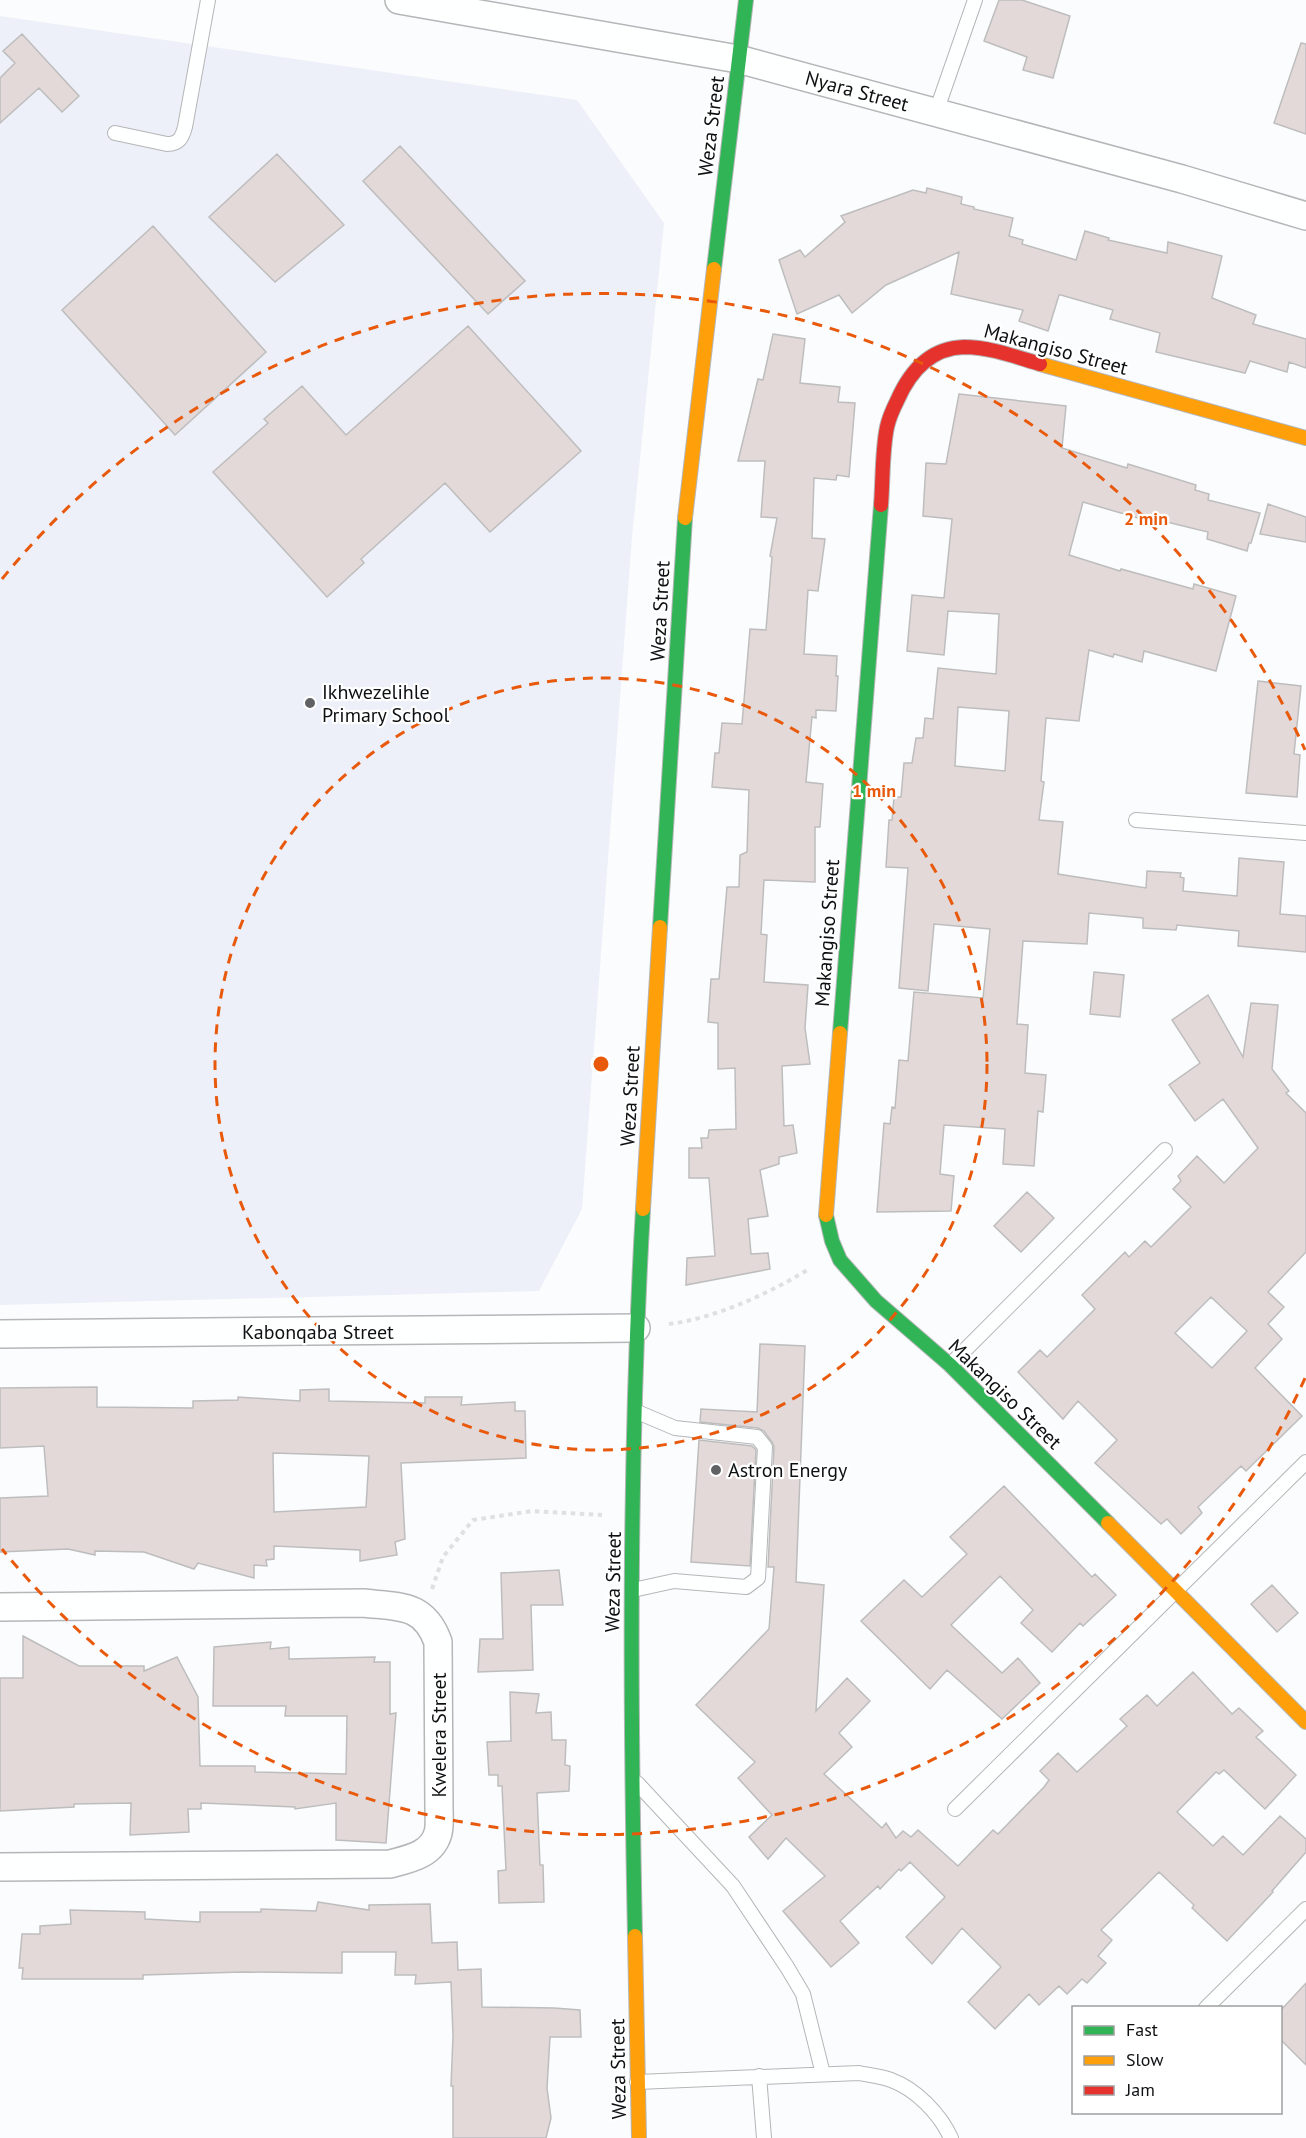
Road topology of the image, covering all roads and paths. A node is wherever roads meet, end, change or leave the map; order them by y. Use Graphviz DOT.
graph roads {
  1 [pos="207,0"];
  2 [pos="399,0"];
  3 [pos="746,0"];
  4 [pos="975,0"];
  5 [pos="738,59"];
  6 [pos="936,112"];
  7 [pos="115,132"];
  8 [pos="1306,216"];
  9 [pos="1306,438"];
  10 [pos="1136,820"];
  11 [pos="1306,833"];
  12 [pos="1165,1150"];
  13 [pos="836,1251"];
  14 [pos="636,1328"];
  15 [pos="0,1334"];
  16 [pos="950,1365"];
  17 [pos="635,1411"];
  18 [pos="1306,1462"];
  19 [pos="633,1517"];
  20 [pos="633,1590"];
  21 [pos="1176,1590"];
  22 [pos="0,1607"];
  23 [pos="423,1616"];
  24 [pos="1306,1722"];
  25 [pos="632,1777"];
  26 [pos="955,1809"];
  27 [pos="0,1867"];
  28 [pos="1306,1909"];
  29 [pos="1207,2006"];
  30 [pos="823,2074"];
  31 [pos="759,2076"];
  32 [pos="638,2082"];
  33 [pos="639,2138"];
  34 [pos="764,2138"];
  35 [pos="951,2138"];
  1 -- 7 [label="lane"];
  2 -- 5 [label="street, Nyara Street"];
  3 -- 5 [label="street, Weza Street"];
  4 -- 6 [label="lane"];
  5 -- 6 [label="street, Nyara Street"];
  5 -- 14 [label="street, Weza Street"];
  6 -- 8 [label="street, Nyara Street"];
  9 -- 13 [label="street, Makangiso Street"];
  10 -- 11 [label="lane"];
  12 -- 16 [label="lane"];
  13 -- 14 [label="path"];
  13 -- 16 [label="street, Makangiso Street"];
  14 -- 15 [label="street, Kabonqaba Street"];
  14 -- 17 [label="street, Weza Street"];
  16 -- 21 [label="street, Makangiso Street"];
  17 -- 19 [label="street, Weza Street"];
  17 -- 20 [label="lane"];
  18 -- 21 [label="lane"];
  19 -- 20 [label="street, Weza Street"];
  19 -- 23 [label="path"];
  20 -- 25 [label="street, Weza Street"];
  21 -- 24 [label="street, Makangiso Street"];
  21 -- 26 [label="lane"];
  22 -- 23 [label="street"];
  23 -- 27 [label="street, Kwelera Street"];
  25 -- 30 [label="lane"];
  25 -- 32 [label="street, Weza Street"];
  28 -- 29 [label="lane"];
  30 -- 31 [label="lane"];
  30 -- 35 [label="lane"];
  31 -- 32 [label="lane"];
  31 -- 34 [label="lane"];
  32 -- 33 [label="street, Weza Street"];
}
